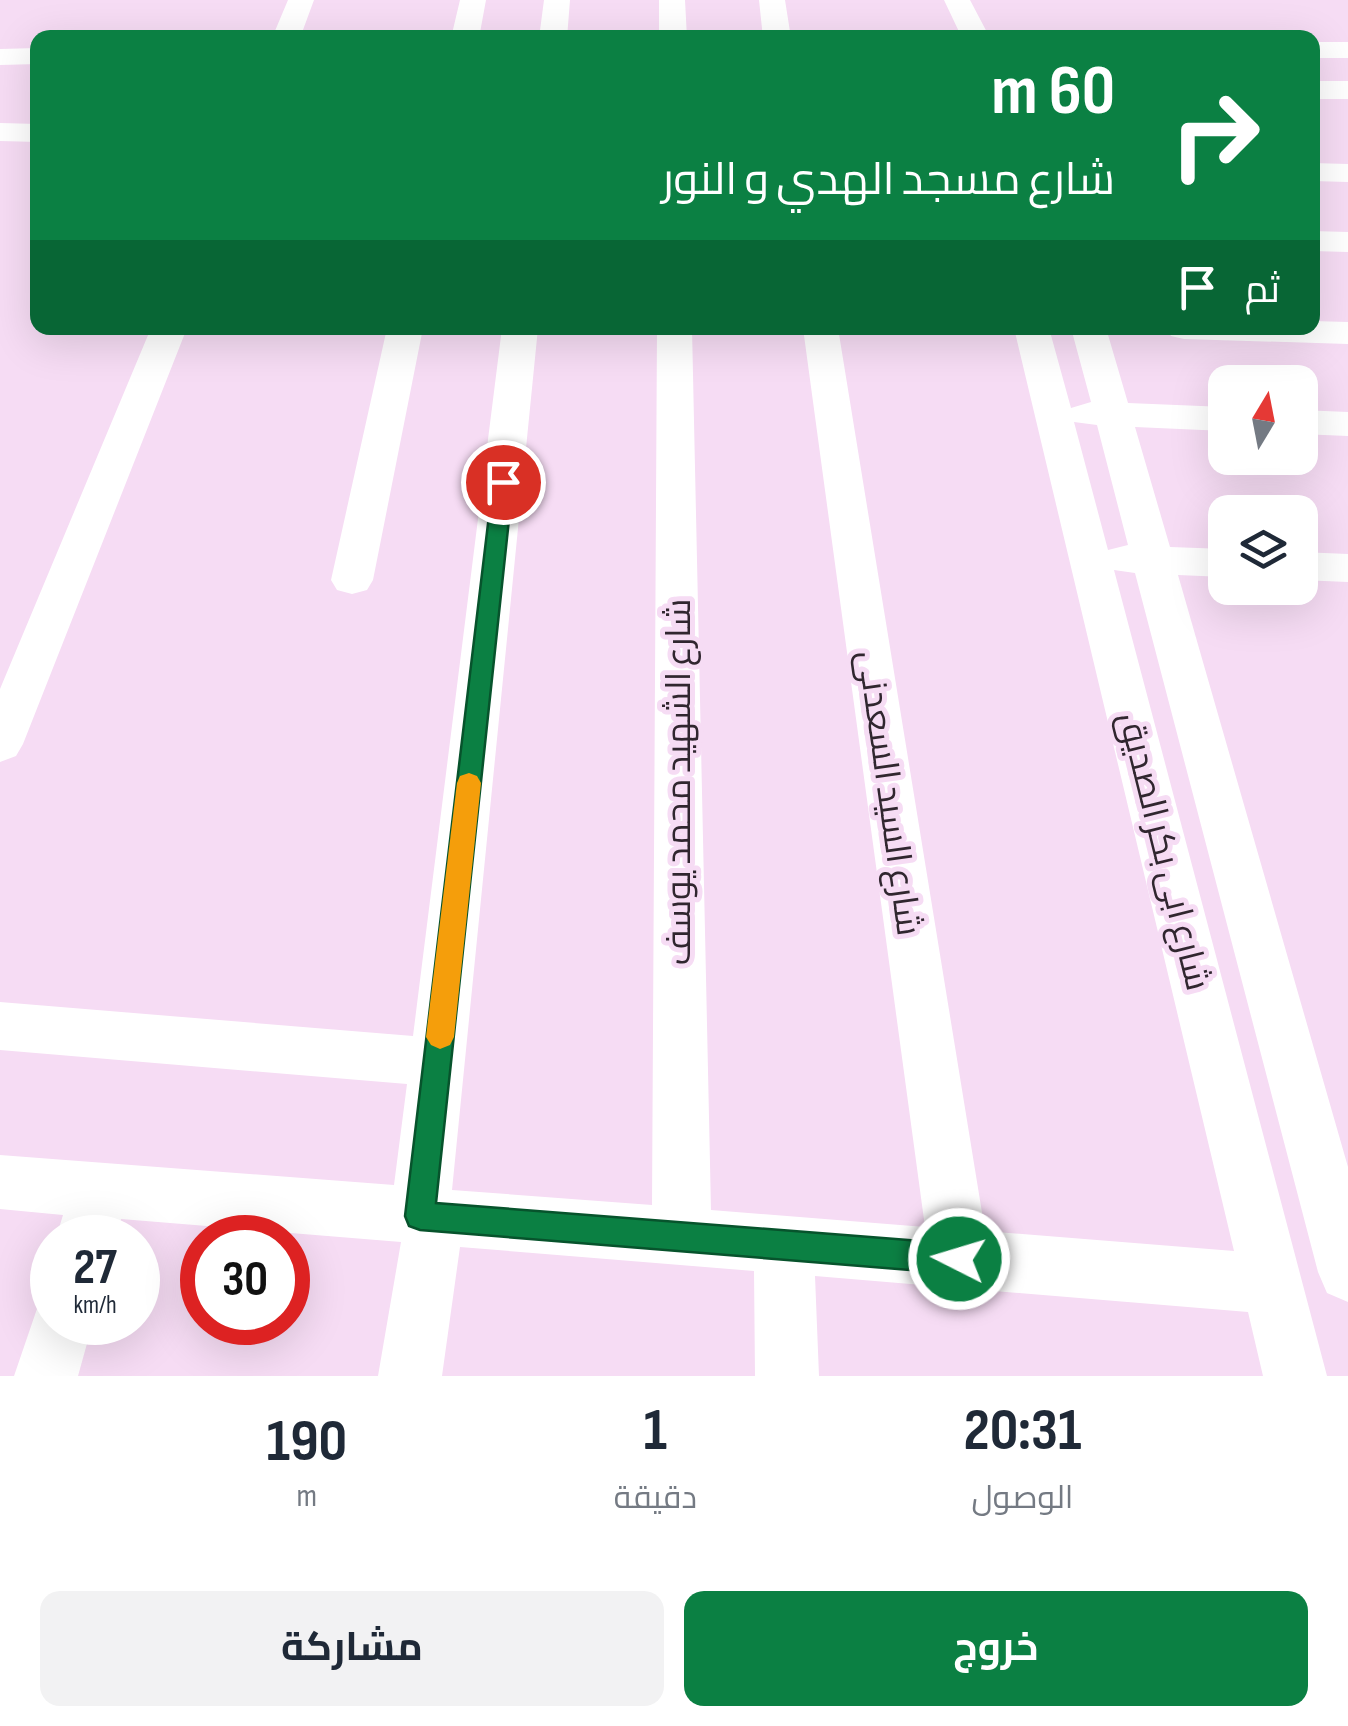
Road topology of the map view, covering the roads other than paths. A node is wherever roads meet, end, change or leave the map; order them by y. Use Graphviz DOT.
graph roads {
  1 [pos="302,0"];
  2 [pos="472,0"];
  3 [pos="558,0"];
  4 [pos="672,0"];
  5 [pos="772,0"];
  6 [pos="957,0"];
  7 [pos="289,30"];
  8 [pos="466,30"];
  9 [pos="554,30"];
  10 [pos="673,30"];
  11 [pos="777,30"];
  12 [pos="972,30"];
  13 [pos="1320,50"];
  14 [pos="1348,50"];
  15 [pos="30,56"];
  16 [pos="0,57"];
  17 [pos="1320,90"];
  18 [pos="1348,90"];
  19 [pos="0,132"];
  20 [pos="30,133"];
  21 [pos="1320,172"];
  22 [pos="1348,172"];
  23 [pos="1320,241"];
  24 [pos="1348,242"];
  25 [pos="1320,332"];
  26 [pos="1348,333"];
  27 [pos="166,335"];
  28 [pos="404,335"];
  29 [pos="519,335"];
  30 [pos="675,335"];
  31 [pos="821,335"];
  32 [pos="1034,335"];
  33 [pos="1091,335"];
  34 [pos="1054,412"];
  35 [pos="1112,414"];
  36 [pos="1208,417"];
  37 [pos="1318,423"];
  38 [pos="1348,424"];
  39 [pos="1092,558"];
  40 [pos="1153,560"];
  41 [pos="1208,562"];
  42 [pos="1318,567"];
  43 [pos="1348,568"];
  44 [pos="352,580"];
  45 [pos="0,744"];
  46 [pos="0,1026"];
  47 [pos="437,1062"];
  48 [pos="0,1182"];
  49 [pos="93,1214"];
  50 [pos="427,1216"];
  51 [pos="682,1237"];
  52 [pos="784,1244"];
  53 [pos="959,1259"];
  54 [pos="1348,1272"];
  55 [pos="1273,1284"];
  56 [pos="55,1345"];
  57 [pos="46,1376"];
  58 [pos="410,1376"];
  59 [pos="787,1376"];
  60 [pos="1295,1376"];
  1 -- 7 [label="street"];
  2 -- 8 [label="street"];
  3 -- 9 [label="street"];
  4 -- 10 [label="street"];
  5 -- 11 [label="street"];
  6 -- 12 [label="street"];
  13 -- 14 [label="street"];
  15 -- 16 [label="street"];
  17 -- 18 [label="street"];
  19 -- 20 [label="street"];
  21 -- 22 [label="street"];
  23 -- 24 [label="street"];
  25 -- 26 [label="street"];
  27 -- 45 [label="street"];
  28 -- 44 [label="street"];
  29 -- 47 [label="street"];
  30 -- 51 [label="street, شارع الشهيد محمد يوسف"];
  31 -- 53 [label="street, شارع السيد السعدنى"];
  32 -- 34 [label="street, شارع ابى بكر الصديق"];
  33 -- 35 [label="street, شارع ابى بكر الصديق"];
  34 -- 35 [label="street"];
  34 -- 39 [label="street, شارع ابى بكر الصديق"];
  35 -- 36 [label="street"];
  35 -- 40 [label="street, شارع ابى بكر الصديق"];
  37 -- 38 [label="street"];
  39 -- 40 [label="street"];
  39 -- 55 [label="street, شارع ابى بكر الصديق"];
  40 -- 41 [label="street"];
  40 -- 54 [label="street, شارع ابى بكر الصديق"];
  42 -- 43 [label="street"];
  46 -- 47 [label="street"];
  47 -- 50 [label="street"];
  48 -- 49 [label="street"];
  49 -- 50 [label="street"];
  50 -- 51 [label="street"];
  50 -- 58 [label="street"];
  51 -- 52 [label="street"];
  52 -- 53 [label="street"];
  52 -- 59 [label="street"];
  53 -- 55 [label="street"];
  55 -- 60 [label="street, شارع ابى بكر الصديق"];
  56 -- 57 [label="street"];
}
